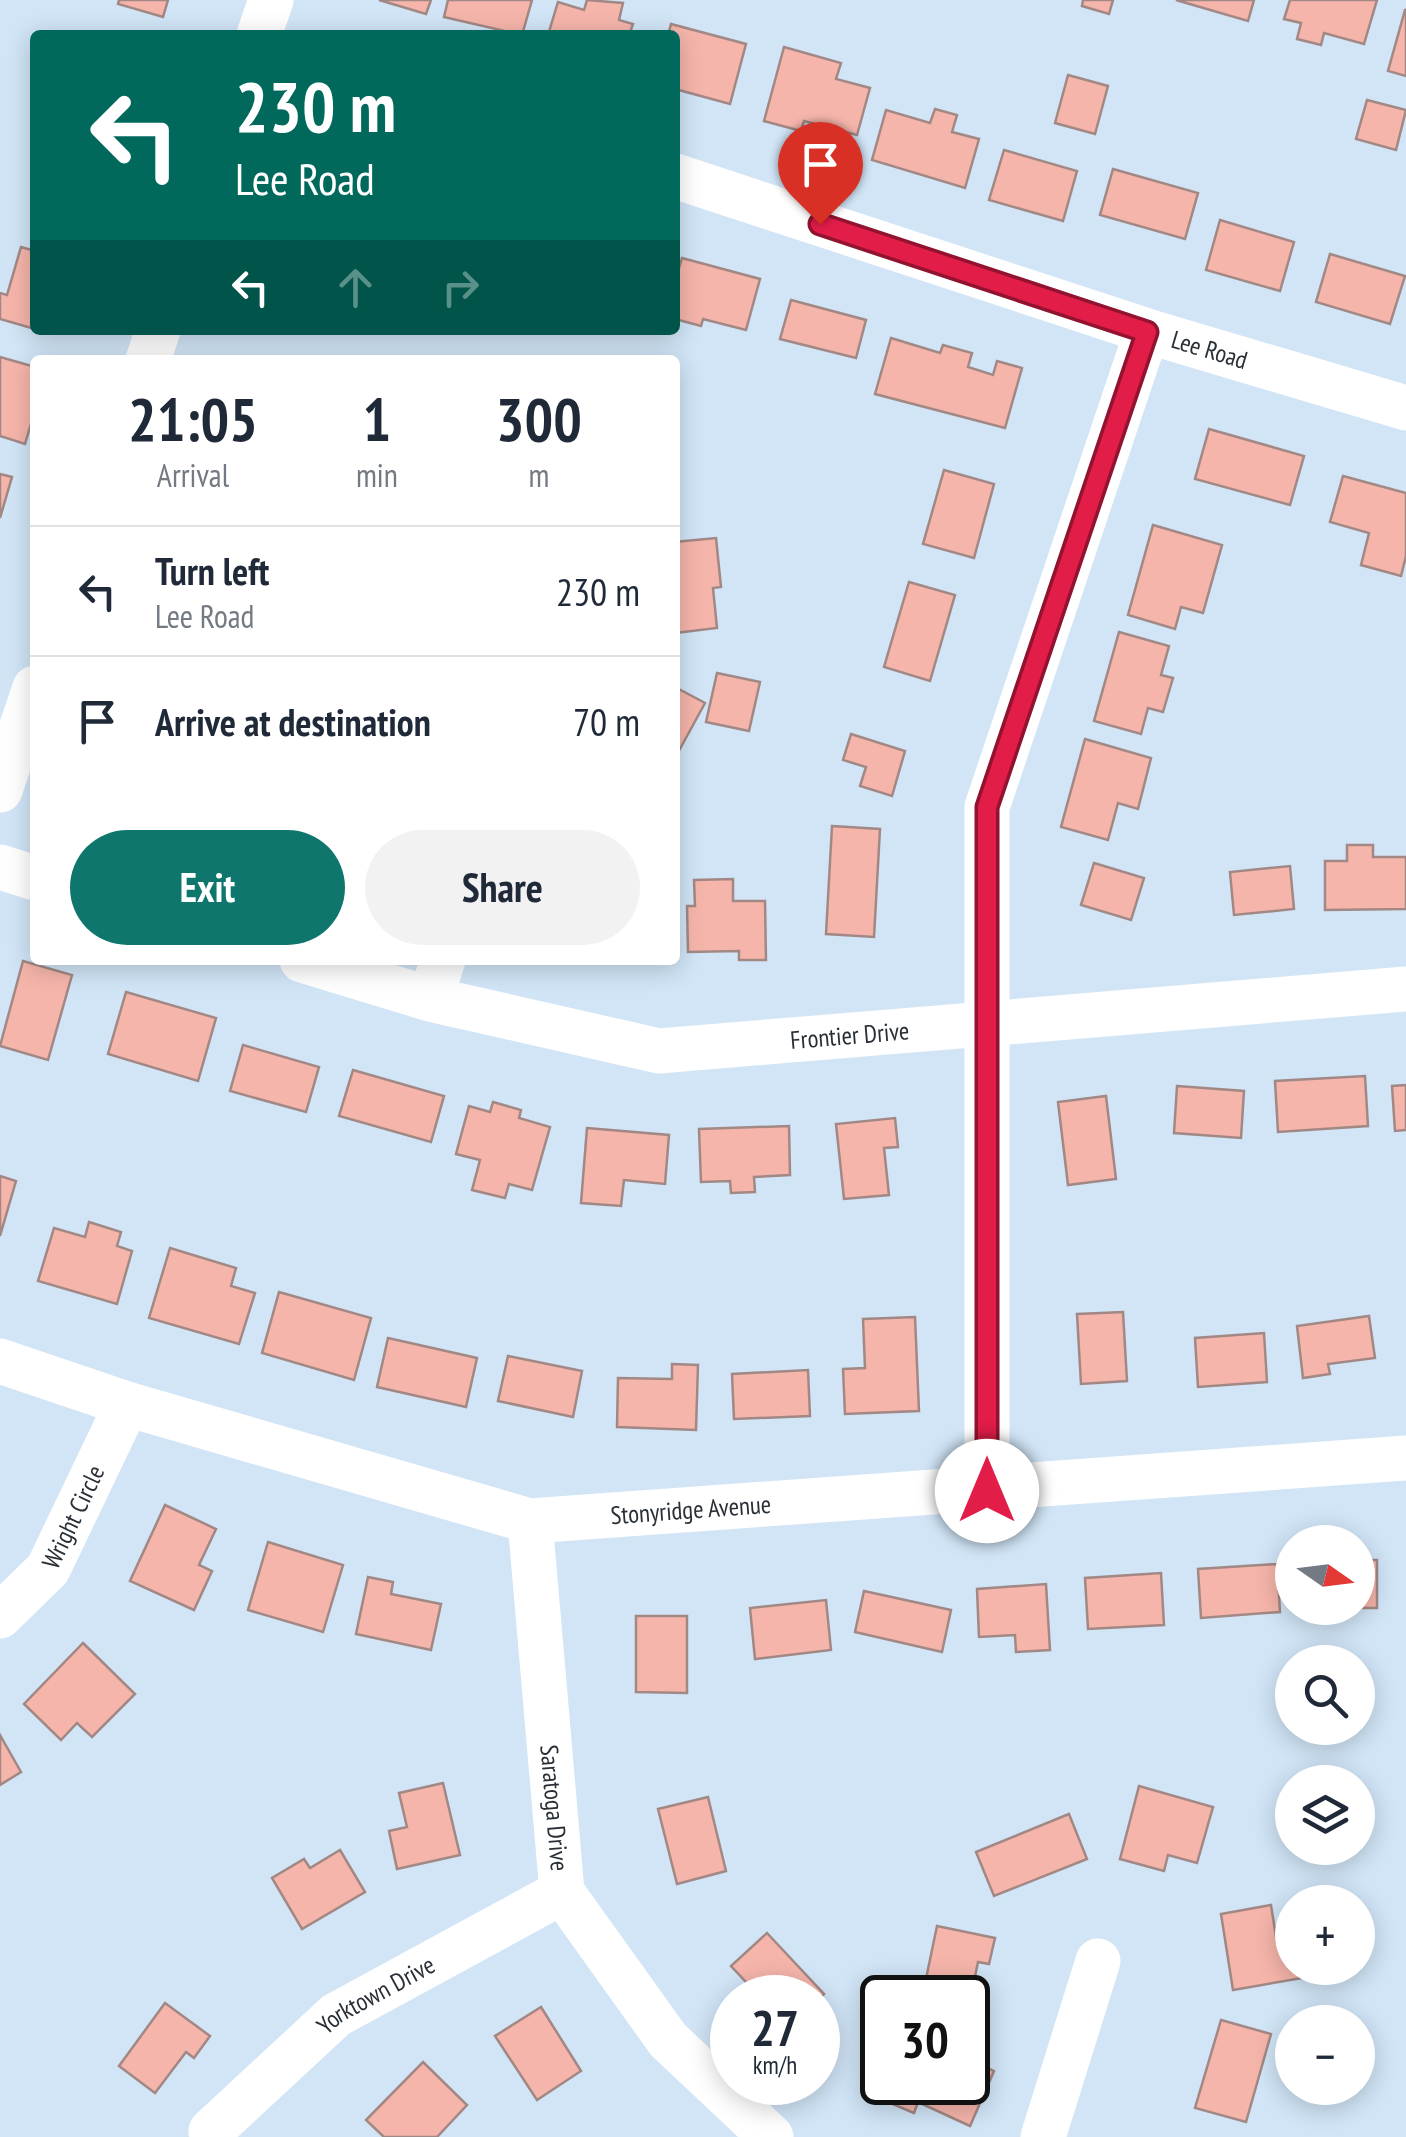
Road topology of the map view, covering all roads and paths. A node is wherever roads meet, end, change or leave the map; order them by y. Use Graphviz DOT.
graph roads {
  1 [pos="271,0"];
  2 [pos="261,30"];
  3 [pos="680,178"];
  4 [pos="1147,332"];
  5 [pos="1406,408"];
  6 [pos="30,703"];
  7 [pos="0,790"];
  8 [pos="0,867"];
  9 [pos="30,876"];
  10 [pos="336,965"];
  11 [pos="436,980"];
  12 [pos="1406,989"];
  13 [pos="985,1024"];
  14 [pos="0,1361"];
  15 [pos="126,1404"];
  16 [pos="1406,1458"];
  17 [pos="987,1491"];
  18 [pos="530,1521"];
  19 [pos="0,1616"];
  20 [pos="562,1892"];
  21 [pos="1098,1961"];
  22 [pos="210,2131"];
  23 [pos="770,2137"];
  24 [pos="1043,2137"];
  1 -- 2 [label="street"];
  3 -- 4 [label="street, Lee Road"];
  4 -- 5 [label="street, Lee Road"];
  4 -- 13 [label="street"];
  6 -- 7 [label="street"];
  8 -- 9 [label="street"];
  10 -- 11 [label="street, Frontier Drive"];
  11 -- 13 [label="street, Frontier Drive"];
  12 -- 13 [label="street, Frontier Drive"];
  13 -- 17 [label="street"];
  14 -- 15 [label="street, Stonyridge Avenue"];
  15 -- 18 [label="street, Stonyridge Avenue"];
  15 -- 19 [label="street, Wright Circle"];
  16 -- 17 [label="street, Stonyridge Avenue"];
  17 -- 18 [label="street, Stonyridge Avenue"];
  18 -- 20 [label="street, Saratoga Drive"];
  20 -- 22 [label="street, Yorktown Drive"];
  20 -- 23 [label="street, Saratoga Drive"];
  21 -- 24 [label="street"];
}
